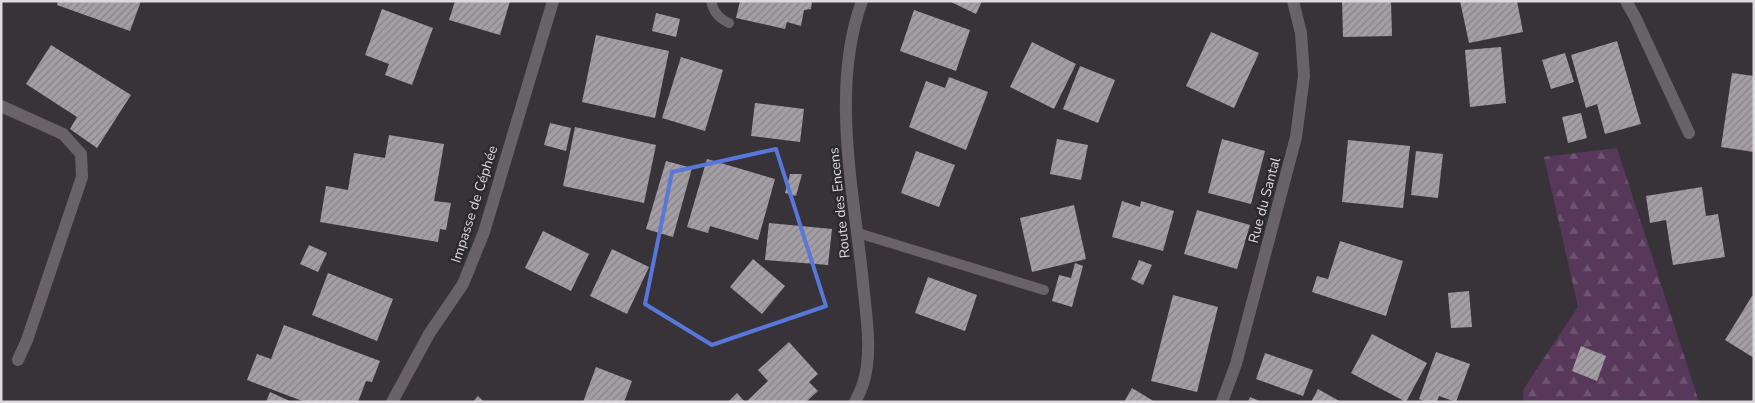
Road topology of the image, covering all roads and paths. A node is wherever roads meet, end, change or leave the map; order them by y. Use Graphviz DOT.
graph roads {
  1 [pos="553,1"];
  2 [pos="711,1"];
  3 [pos="862,1"];
  4 [pos="1293,1"];
  5 [pos="1626,1"];
  6 [pos="729,23"];
  7 [pos="1,106"];
  8 [pos="1689,133"];
  9 [pos="858,233"];
  10 [pos="1044,290"];
  11 [pos="18,360"];
  12 [pos="392,402"];
  13 [pos="855,402"];
  14 [pos="1222,402"];
  1 -- 12 [label="street, Impasse de Céphée"];
  2 -- 6 [label="lane"];
  3 -- 9 [label="street, Route des Encens"];
  4 -- 14 [label="street, Rue du Santal"];
  5 -- 8 [label="street"];
  7 -- 11 [label="street"];
  9 -- 10 [label="lane"];
  9 -- 13 [label="street, Route des Encens"];
}
